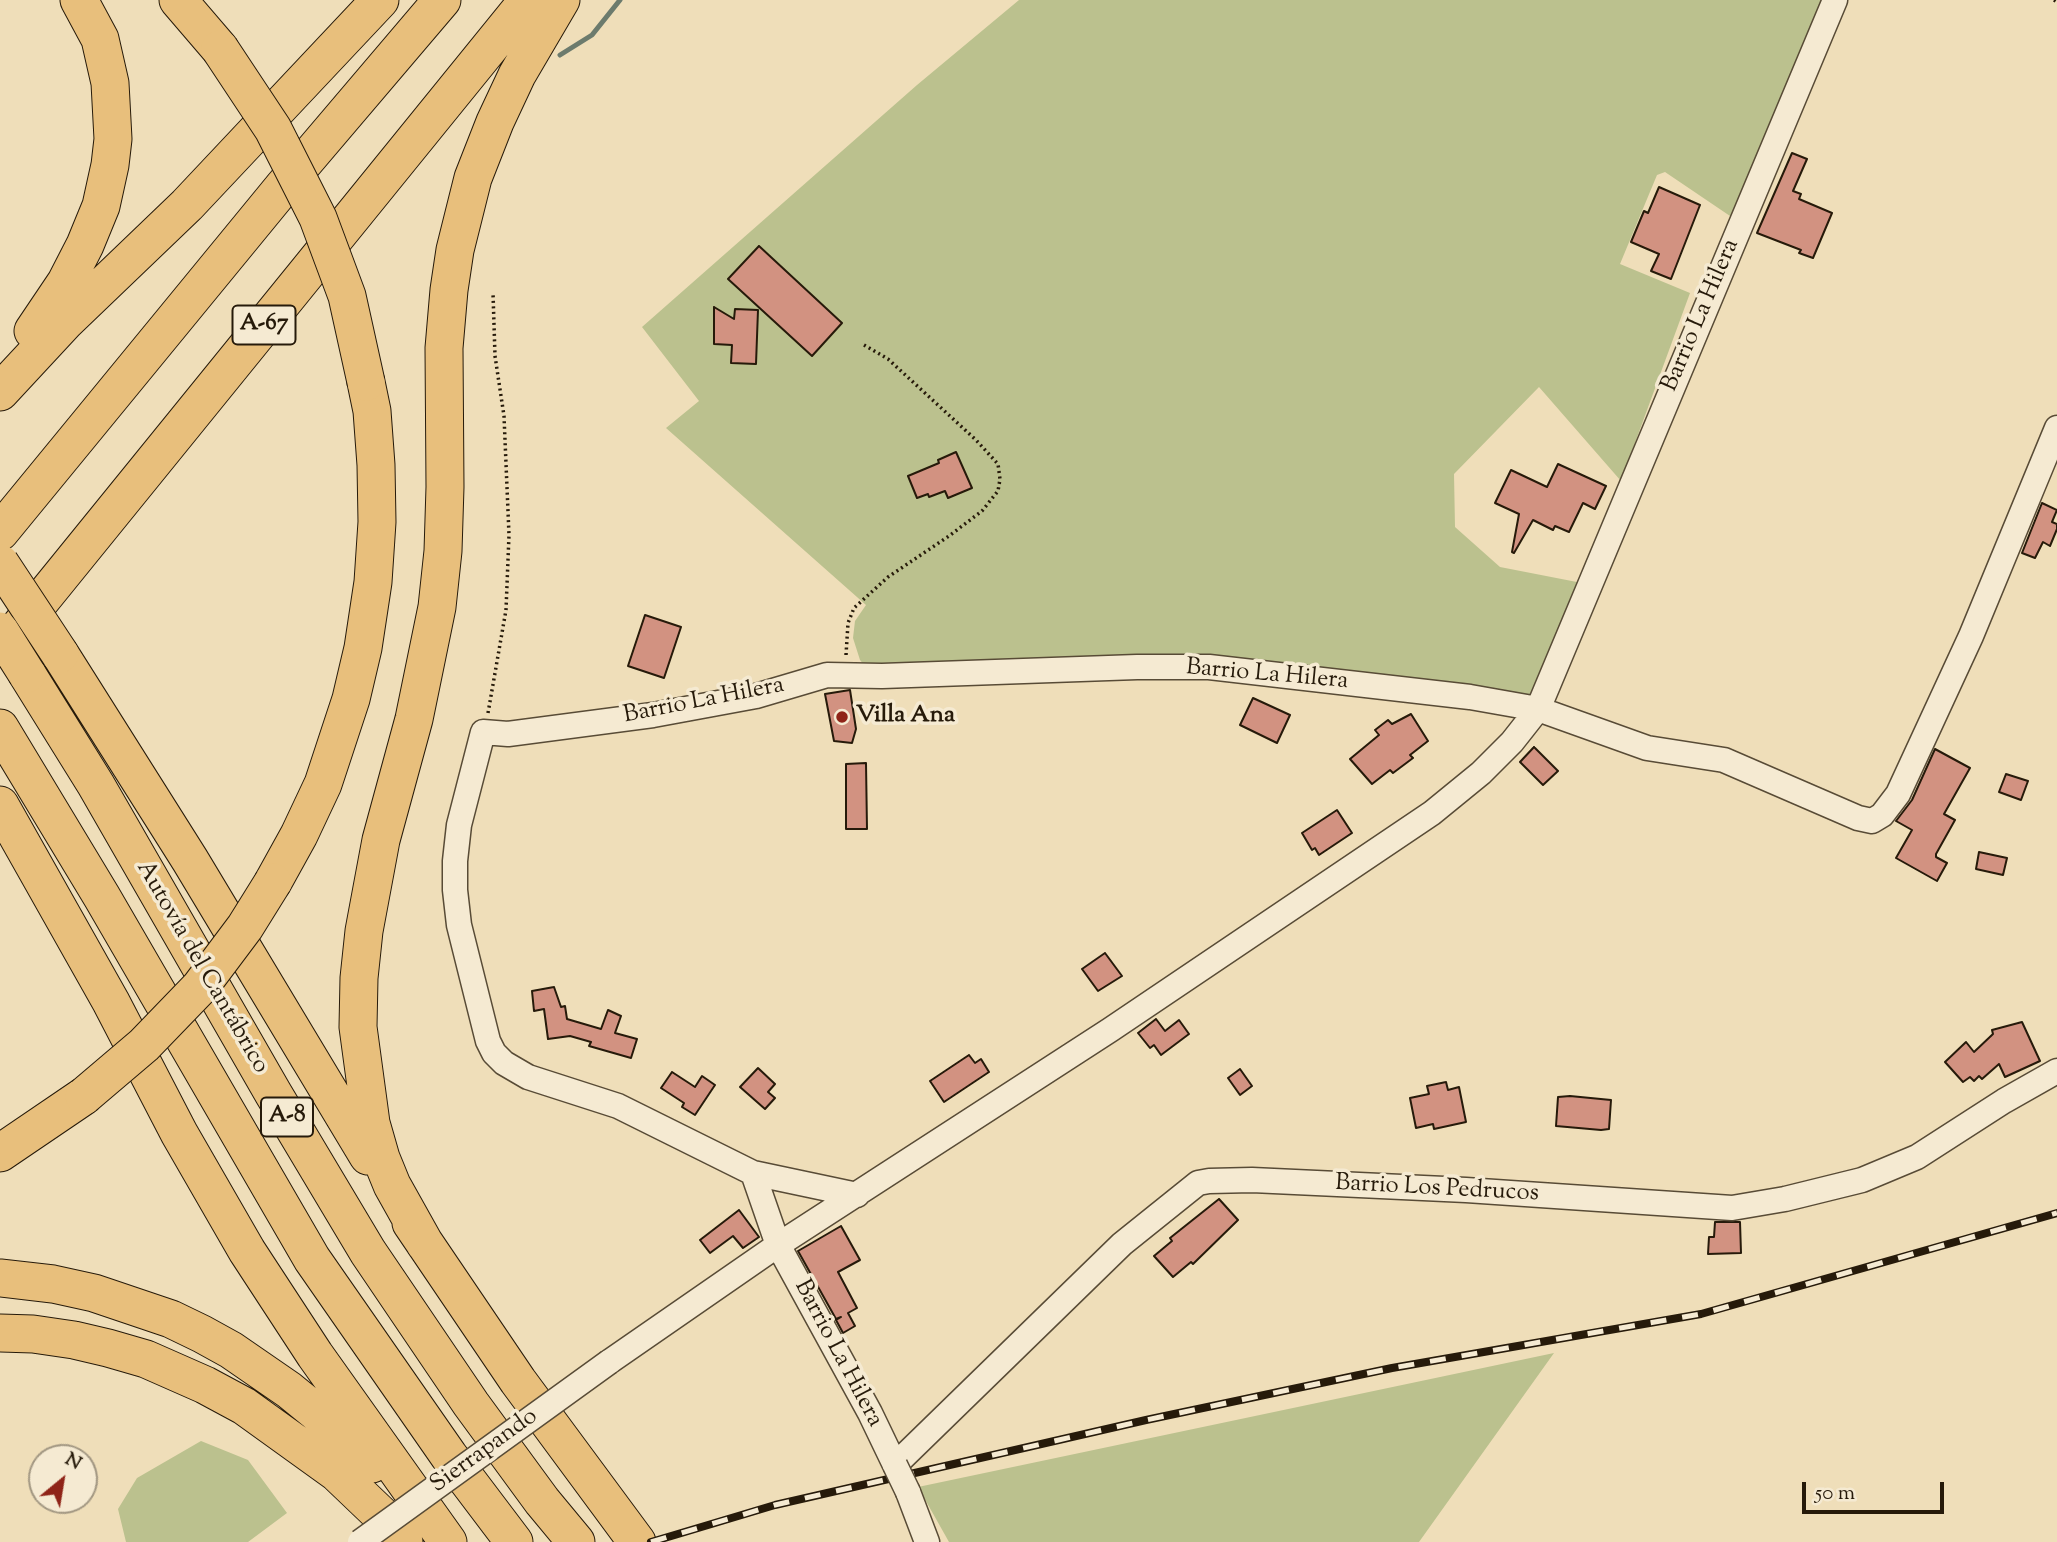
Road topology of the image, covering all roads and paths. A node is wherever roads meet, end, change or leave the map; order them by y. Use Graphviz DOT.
graph roads {
  1 [pos="79,0"];
  2 [pos="178,0"];
  3 [pos="380,0"];
  4 [pos="442,0"];
  5 [pos="528,0"];
  6 [pos="561,0"];
  7 [pos="1835,0"];
  8 [pos="494,293"];
  9 [pos="864,345"];
  10 [pos="0,373"];
  11 [pos="0,392"];
  12 [pos="2057,428"];
  13 [pos="0,532"];
  14 [pos="0,563"];
  15 [pos="0,631"];
  16 [pos="0,651"];
  17 [pos="847,674"];
  18 [pos="1538,709"];
  19 [pos="0,728"];
  20 [pos="484,732"];
  21 [pos="0,805"];
  22 [pos="2057,1071"];
  23 [pos="0,1153"];
  24 [pos="753,1173"];
  25 [pos="857,1195"];
  26 [pos="425,1244"];
  27 [pos="778,1245"];
  28 [pos="0,1278"];
  29 [pos="0,1333"];
  30 [pos="609,1362"];
  31 [pos="895,1465"];
  32 [pos="360,1542"];
  33 [pos="404,1542"];
  34 [pos="446,1542"];
  35 [pos="514,1542"];
  36 [pos="576,1542"];
  37 [pos="637,1542"];
  38 [pos="928,1542"];
  1 -- 10 [label="highway"];
  2 -- 23 [label="highway, bridge"];
  3 -- 11 [label="highway"];
  4 -- 13 [label="highway, A-67"];
  5 -- 16 [label="highway, A-67"];
  6 -- 26 [label="highway"];
  7 -- 18 [label="street, Barrio La Hilera"];
  8 -- 20 [label="path"];
  9 -- 17 [label="path"];
  12 -- 18 [label="street, Barrio La Hilera"];
  14 -- 26 [label="highway, bridge"];
  15 -- 36 [label="highway, Autovía del Cantábrico / A-8, bridge"];
  17 -- 18 [label="street, Barrio La Hilera"];
  17 -- 20 [label="street, Barrio La Hilera"];
  18 -- 25 [label="street, Barrio La Hilera"];
  19 -- 35 [label="highway, Autovía del Cantábrico / A-8"];
  20 -- 24 [label="street"];
  21 -- 34 [label="highway"];
  22 -- 31 [label="street, Barrio Los Pedrucos"];
  24 -- 25 [label="street"];
  24 -- 27 [label="street, Barrio La Hilera"];
  25 -- 27 [label="street, Barrio La Hilera"];
  26 -- 37 [label="highway"];
  27 -- 30 [label="street, Barrio La Hilera"];
  27 -- 31 [label="street, Barrio La Hilera"];
  28 -- 34 [label="highway"];
  29 -- 33 [label="highway"];
  30 -- 32 [label="street, Sierrapando, bridge"];
  31 -- 38 [label="street, Barrio La Hilera, bridge"];
}
